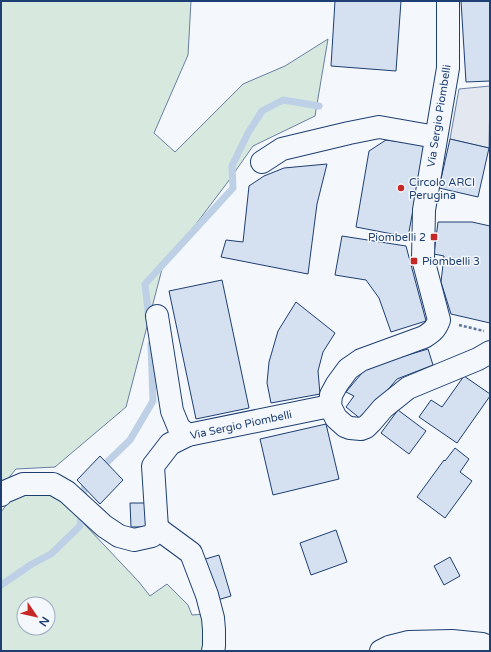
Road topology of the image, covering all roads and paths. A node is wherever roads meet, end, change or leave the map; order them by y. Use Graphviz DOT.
graph roads {
  1 [pos="448,1"];
  2 [pos="436,137"];
  3 [pos="262,162"];
  4 [pos="157,316"];
  5 [pos="438,320"];
  6 [pos="490,332"];
  7 [pos="490,352"];
  8 [pos="330,406"];
  9 [pos="188,435"];
  10 [pos="1,495"];
  11 [pos="157,528"];
  12 [pos="490,647"];
  13 [pos="213,651"];
  14 [pos="381,651"];
  1 -- 2 [label="street, Via Sergio Piombelli"];
  2 -- 3 [label="street"];
  2 -- 5 [label="street, Via Sergio Piombelli"];
  4 -- 9 [label="street"];
  5 -- 6 [label="path"];
  5 -- 8 [label="street"];
  7 -- 8 [label="street"];
  8 -- 9 [label="street, Via Sergio Piombelli"];
  9 -- 11 [label="street, Via Sergio Piombelli"];
  10 -- 11 [label="street"];
  11 -- 13 [label="street"];
  12 -- 14 [label="street"];
}
